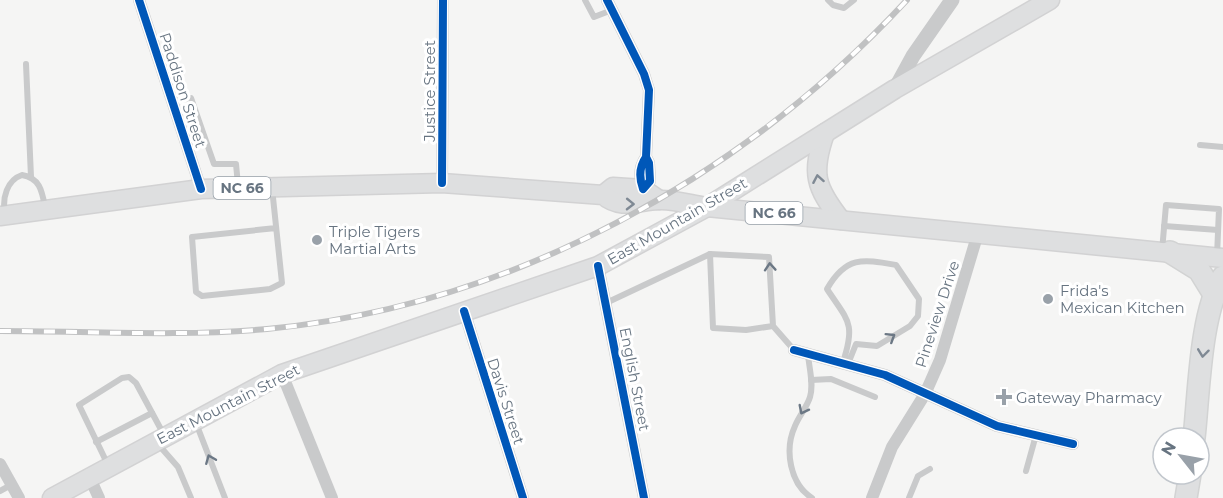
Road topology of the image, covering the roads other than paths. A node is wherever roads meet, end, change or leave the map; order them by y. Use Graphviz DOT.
graph roads {
  1 [pos="139,0"];
  2 [pos="443,0"];
  3 [pos="585,0"];
  4 [pos="828,0"];
  5 [pos="854,0"];
  6 [pos="952,0"];
  7 [pos="1050,0"];
  8 [pos="609,5"];
  9 [pos="26,64"];
  10 [pos="895,89"];
  11 [pos="172,101"];
  12 [pos="825,133"];
  13 [pos="1200,144"];
  14 [pos="1223,147"];
  15 [pos="31,177"];
  16 [pos="442,183"];
  17 [pos="272,187"];
  18 [pos="238,188"];
  19 [pos="201,189"];
  20 [pos="643,189"];
  21 [pos="603,195"];
  22 [pos="659,200"];
  23 [pos="707,207"];
  24 [pos="45,210"];
  25 [pos="3,216"];
  26 [pos="841,220"];
  27 [pos="1164,226"];
  28 [pos="276,228"];
  29 [pos="1218,230"];
  30 [pos="978,233"];
  31 [pos="1166,252"];
  32 [pos="710,254"];
  33 [pos="598,266"];
  34 [pos="1219,272"];
  35 [pos="606,303"];
  36 [pos="464,311"];
  37 [pos="772,326"];
  38 [pos="794,350"];
  39 [pos="808,354"];
  40 [pos="846,363"];
  41 [pos="282,374"];
  42 [pos="811,380"];
  43 [pos="925,394"];
  44 [pos="875,397"];
  45 [pos="152,413"];
  46 [pos="195,420"];
  47 [pos="1195,426"];
  48 [pos="1036,435"];
  49 [pos="160,438"];
  50 [pos="96,442"];
  51 [pos="1073,444"];
  52 [pos="0,464"];
  53 [pos="108,466"];
  54 [pos="930,469"];
  55 [pos="1026,471"];
  56 [pos="89,476"];
  57 [pos="12,484"];
  58 [pos="0,491"];
  59 [pos="57,497"];
  60 [pos="19,498"];
  61 [pos="99,498"];
  62 [pos="191,498"];
  63 [pos="225,498"];
  64 [pos="332,498"];
  65 [pos="523,498"];
  66 [pos="644,498"];
  67 [pos="812,498"];
  68 [pos="872,498"];
  69 [pos="909,498"];
  1 -- 11 [label="street, Paddison Street"];
  2 -- 16 [label="street, Justice Street"];
  3 -- 8 [label="lane"];
  4 -- 5 [label="lane"];
  6 -- 10 [label="street"];
  7 -- 10 [label="main road, East Mountain Street"];
  8 -- 20 [label="street"];
  9 -- 15 [label="lane"];
  10 -- 12 [label="main road, East Mountain Street"];
  11 -- 18 [label="lane"];
  11 -- 19 [label="street, Paddison Street"];
  12 -- 23 [label="main road, East Mountain Street"];
  26 -- 12 [label="main road, one-way"];
  13 -- 14 [label="lane"];
  15 -- 24 [label="lane"];
  15 -- 25 [label="lane"];
  16 -- 17 [label="main road, NC 66"];
  16 -- 21 [label="main road, NC 66"];
  17 -- 18 [label="main road, NC 66"];
  17 -- 28 [label="lane"];
  18 -- 19 [label="main road, NC 66"];
  19 -- 24 [label="main road, NC 66"];
  20 -- 21 [label="main road, NC 66"];
  20 -- 22 [label="main road, NC 66"];
  21 -- 22 [label="main road, NC 66, one-way"];
  22 -- 23 [label="main road, NC 66"];
  23 -- 26 [label="main road, NC 66"];
  23 -- 33 [label="main road, East Mountain Street"];
  24 -- 25 [label="main road, NC 66"];
  26 -- 30 [label="main road, NC 66"];
  27 -- 29 [label="lane"];
  27 -- 29 [label="lane"];
  27 -- 31 [label="lane"];
  28 -- 28 [label="lane"];
  29 -- 34 [label="lane"];
  30 -- 31 [label="main road, NC 66"];
  30 -- 43 [label="street, Pineview Drive"];
  31 -- 34 [label="main road, NC 66"];
  31 -- 34 [label="highway"];
  32 -- 35 [label="lane"];
  37 -- 32 [label="lane, one-way"];
  32 -- 37 [label="lane"];
  33 -- 35 [label="street, English Street"];
  33 -- 36 [label="main road, East Mountain Street"];
  34 -- 47 [label="highway, one-way"];
  35 -- 66 [label="street, English Street"];
  36 -- 41 [label="main road, East Mountain Street"];
  36 -- 65 [label="street, Davis Street"];
  37 -- 38 [label="lane"];
  38 -- 39 [label="street"];
  39 -- 40 [label="street"];
  39 -- 42 [label="lane"];
  40 -- 40 [label="lane, one-way"];
  40 -- 43 [label="street"];
  41 -- 46 [label="main road, East Mountain Street"];
  41 -- 64 [label="street"];
  42 -- 44 [label="lane"];
  42 -- 67 [label="lane, one-way"];
  43 -- 48 [label="street"];
  43 -- 68 [label="street, Pineview Drive"];
  45 -- 49 [label="lane"];
  45 -- 50 [label="lane"];
  45 -- 50 [label="lane"];
  46 -- 49 [label="main road, East Mountain Street"];
  63 -- 46 [label="lane, one-way"];
  48 -- 51 [label="street"];
  48 -- 55 [label="lane"];
  49 -- 53 [label="main road, East Mountain Street"];
  49 -- 62 [label="lane"];
  50 -- 53 [label="lane"];
  52 -- 57 [label="street"];
  53 -- 56 [label="main road, East Mountain Street"];
  54 -- 69 [label="lane"];
  56 -- 59 [label="main road, East Mountain Street"];
  56 -- 61 [label="street"];
  57 -- 58 [label="lane"];
  57 -- 60 [label="street"];
}
